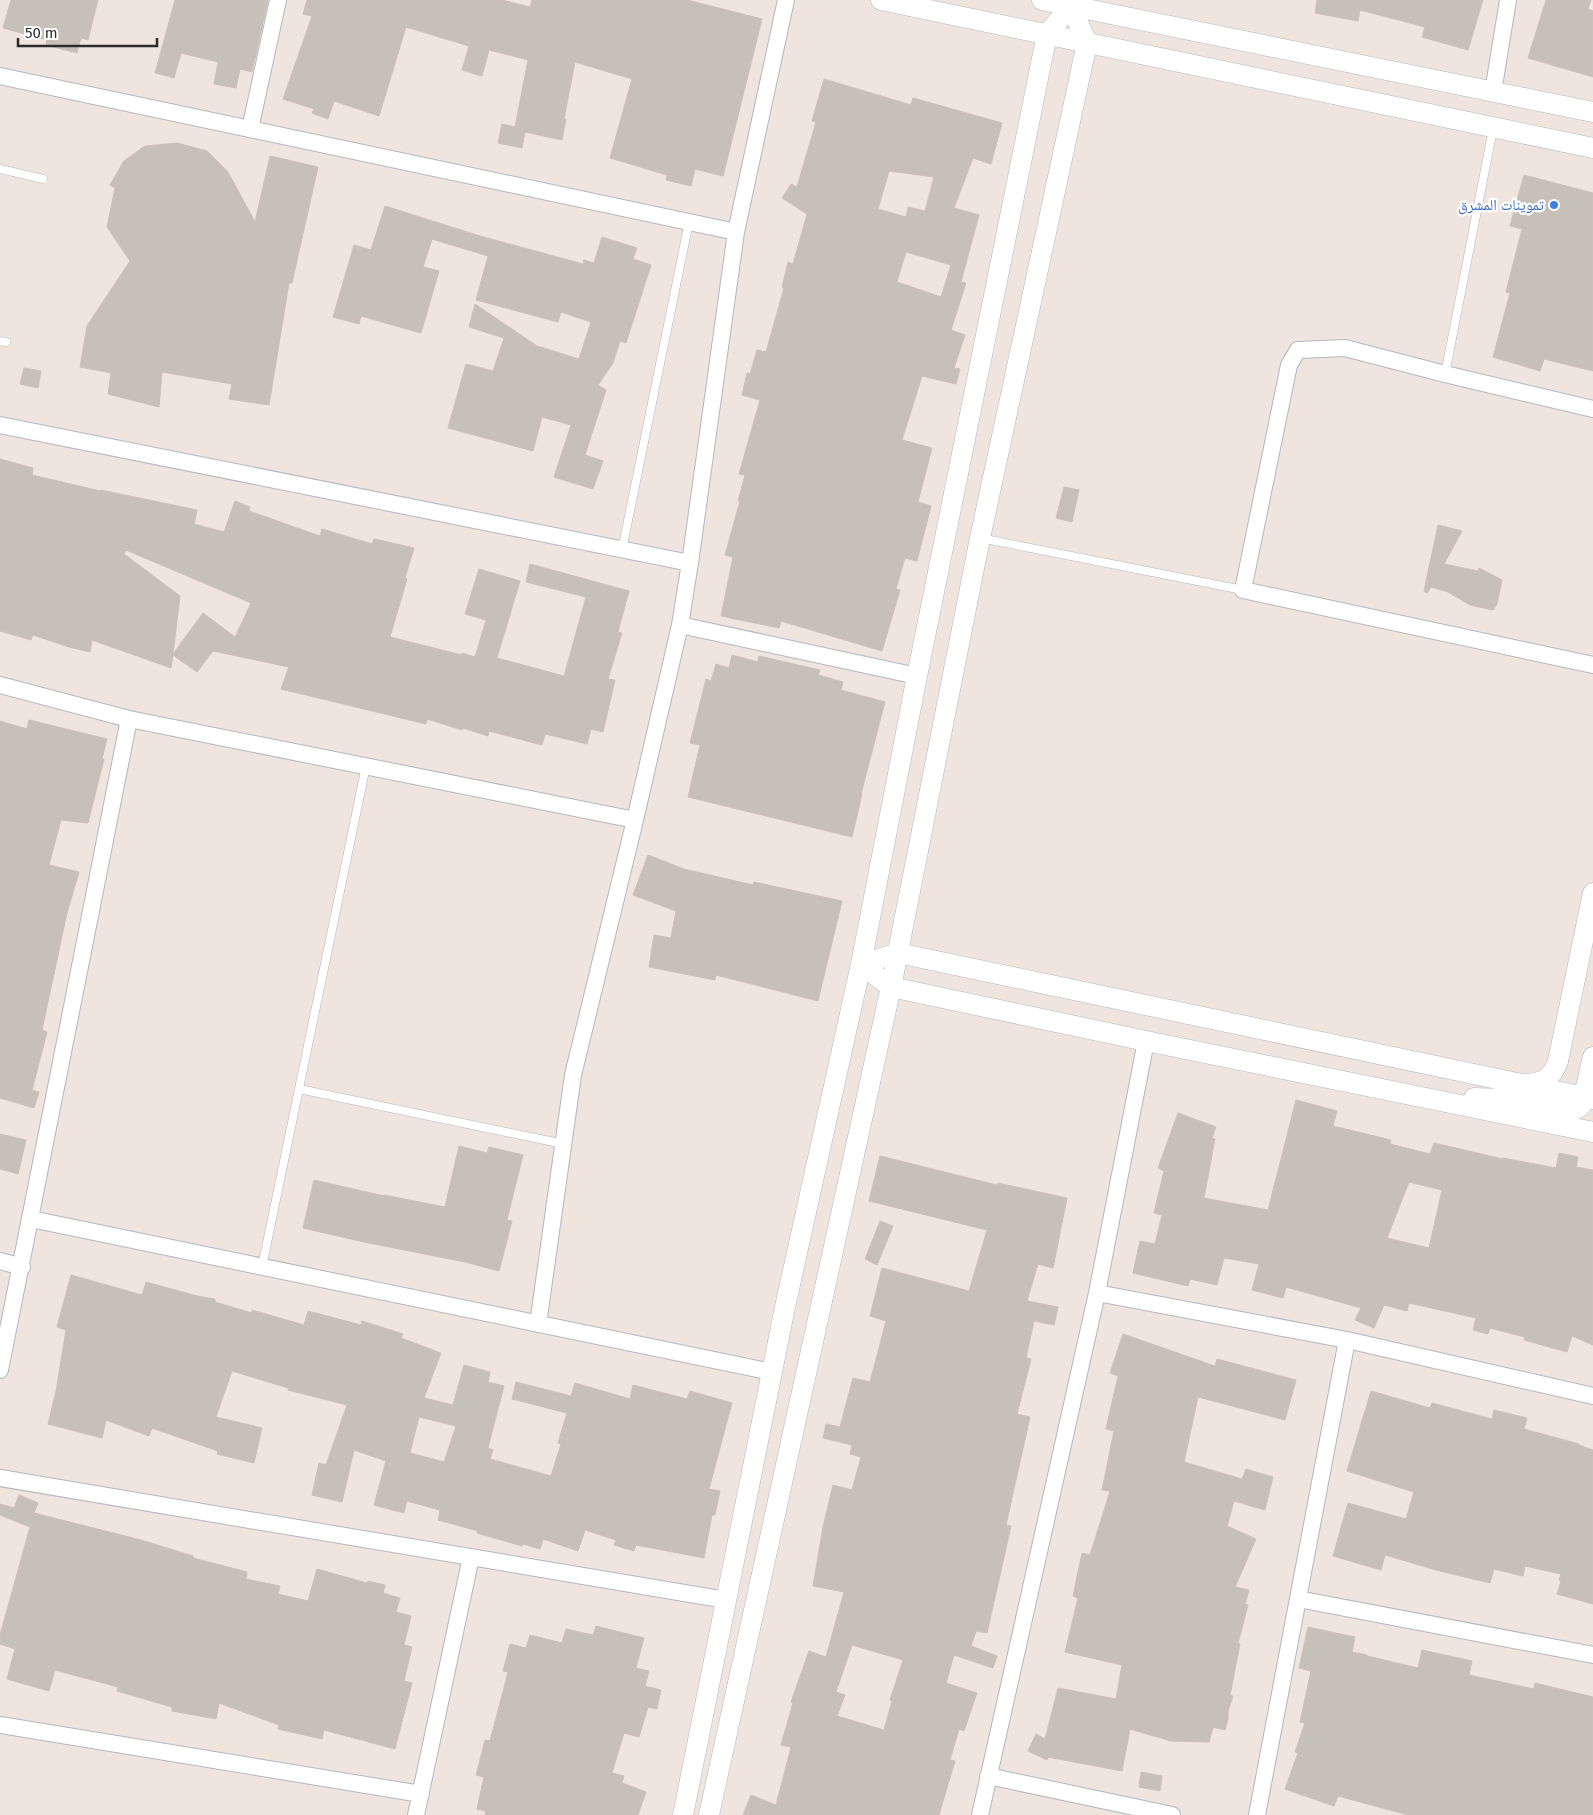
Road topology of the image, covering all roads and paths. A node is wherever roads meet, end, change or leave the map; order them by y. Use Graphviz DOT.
graph roads {
  1 [pos="278,0"];
  2 [pos="786,0"];
  3 [pos="881,0"];
  4 [pos="1042,0"];
  5 [pos="1508,0"];
  6 [pos="1071,6"];
  7 [pos="1048,34"];
  8 [pos="1087,43"];
  9 [pos="1,80"];
  10 [pos="1493,92"];
  11 [pos="1593,112"];
  12 [pos="1493,128"];
  13 [pos="250,129"];
  14 [pos="1593,148"];
  15 [pos="0,169"];
  16 [pos="43,179"];
  17 [pos="689,222"];
  18 [pos="736,232"];
  19 [pos="1445,374"];
  20 [pos="1593,409"];
  21 [pos="0,425"];
  22 [pos="980,538"];
  23 [pos="622,550"];
  24 [pos="690,563"];
  25 [pos="1243,590"];
  26 [pos="680,625"];
  27 [pos="1593,665"];
  28 [pos="918,676"];
  29 [pos="0,685"];
  30 [pos="129,719"];
  31 [pos="366,766"];
  32 [pos="635,820"];
  33 [pos="1593,893"];
  34 [pos="898,953"];
  35 [pos="861,964"];
  36 [pos="891,987"];
  37 [pos="1146,1041"];
  38 [pos="1593,1057"];
  39 [pos="1525,1084"];
  40 [pos="299,1089"];
  41 [pos="1427,1097"];
  42 [pos="1589,1098"];
  43 [pos="1593,1132"];
  44 [pos="564,1144"];
  45 [pos="31,1219"];
  46 [pos="0,1261"];
  47 [pos="22,1267"];
  48 [pos="262,1267"];
  49 [pos="1097,1293"];
  50 [pos="538,1324"];
  51 [pos="1346,1340"];
  52 [pos="0,1370"];
  53 [pos="772,1372"];
  54 [pos="1593,1396"];
  55 [pos="0,1478"];
  56 [pos="471,1557"];
  57 [pos="1298,1599"];
  58 [pos="726,1600"];
  59 [pos="1593,1656"];
  60 [pos="0,1725"];
  61 [pos="988,1776"];
  62 [pos="421,1794"];
  63 [pos="416,1815"];
  64 [pos="683,1815"];
  65 [pos="709,1815"];
  66 [pos="980,1815"];
  67 [pos="1172,1815"];
  68 [pos="1257,1815"];
  1 -- 13 [label="street"];
  2 -- 18 [label="street"];
  3 -- 7 [label="street"];
  4 -- 6 [label="street"];
  5 -- 10 [label="street"];
  6 -- 7 [label="street"];
  6 -- 8 [label="street"];
  6 -- 10 [label="street"];
  7 -- 8 [label="street"];
  7 -- 28 [label="street"];
  8 -- 12 [label="street"];
  8 -- 22 [label="street"];
  9 -- 13 [label="street"];
  10 -- 11 [label="street"];
  12 -- 14 [label="street"];
  12 -- 19 [label="lane"];
  13 -- 17 [label="street"];
  15 -- 16 [label="lane"];
  17 -- 18 [label="street"];
  17 -- 23 [label="lane"];
  18 -- 24 [label="street"];
  19 -- 20 [label="street"];
  19 -- 25 [label="street"];
  21 -- 23 [label="street"];
  22 -- 25 [label="lane"];
  22 -- 34 [label="street"];
  23 -- 24 [label="street"];
  24 -- 26 [label="street"];
  25 -- 27 [label="street"];
  26 -- 28 [label="street"];
  26 -- 32 [label="street"];
  28 -- 35 [label="street"];
  29 -- 30 [label="street"];
  30 -- 31 [label="street"];
  30 -- 45 [label="street"];
  31 -- 32 [label="street"];
  31 -- 40 [label="lane"];
  32 -- 44 [label="street"];
  33 -- 39 [label="street"];
  34 -- 35 [label="street"];
  34 -- 36 [label="street"];
  34 -- 39 [label="street"];
  35 -- 36 [label="street"];
  35 -- 53 [label="street"];
  36 -- 37 [label="street"];
  36 -- 65 [label="street"];
  37 -- 41 [label="street"];
  37 -- 49 [label="street"];
  38 -- 42 [label="street"];
  39 -- 42 [label="street"];
  40 -- 44 [label="lane"];
  40 -- 48 [label="lane"];
  41 -- 42 [label="street"];
  41 -- 43 [label="street"];
  44 -- 50 [label="street"];
  45 -- 47 [label="street"];
  45 -- 48 [label="street"];
  46 -- 47 [label="street"];
  47 -- 52 [label="street"];
  48 -- 50 [label="street"];
  49 -- 51 [label="street"];
  49 -- 61 [label="street"];
  50 -- 53 [label="street"];
  51 -- 54 [label="street"];
  51 -- 57 [label="street"];
  53 -- 58 [label="street"];
  55 -- 56 [label="street"];
  56 -- 58 [label="street"];
  56 -- 62 [label="street"];
  57 -- 59 [label="street"];
  57 -- 68 [label="street"];
  58 -- 64 [label="street"];
  60 -- 62 [label="street"];
  61 -- 66 [label="street"];
  61 -- 67 [label="street"];
  62 -- 63 [label="street"];
}
